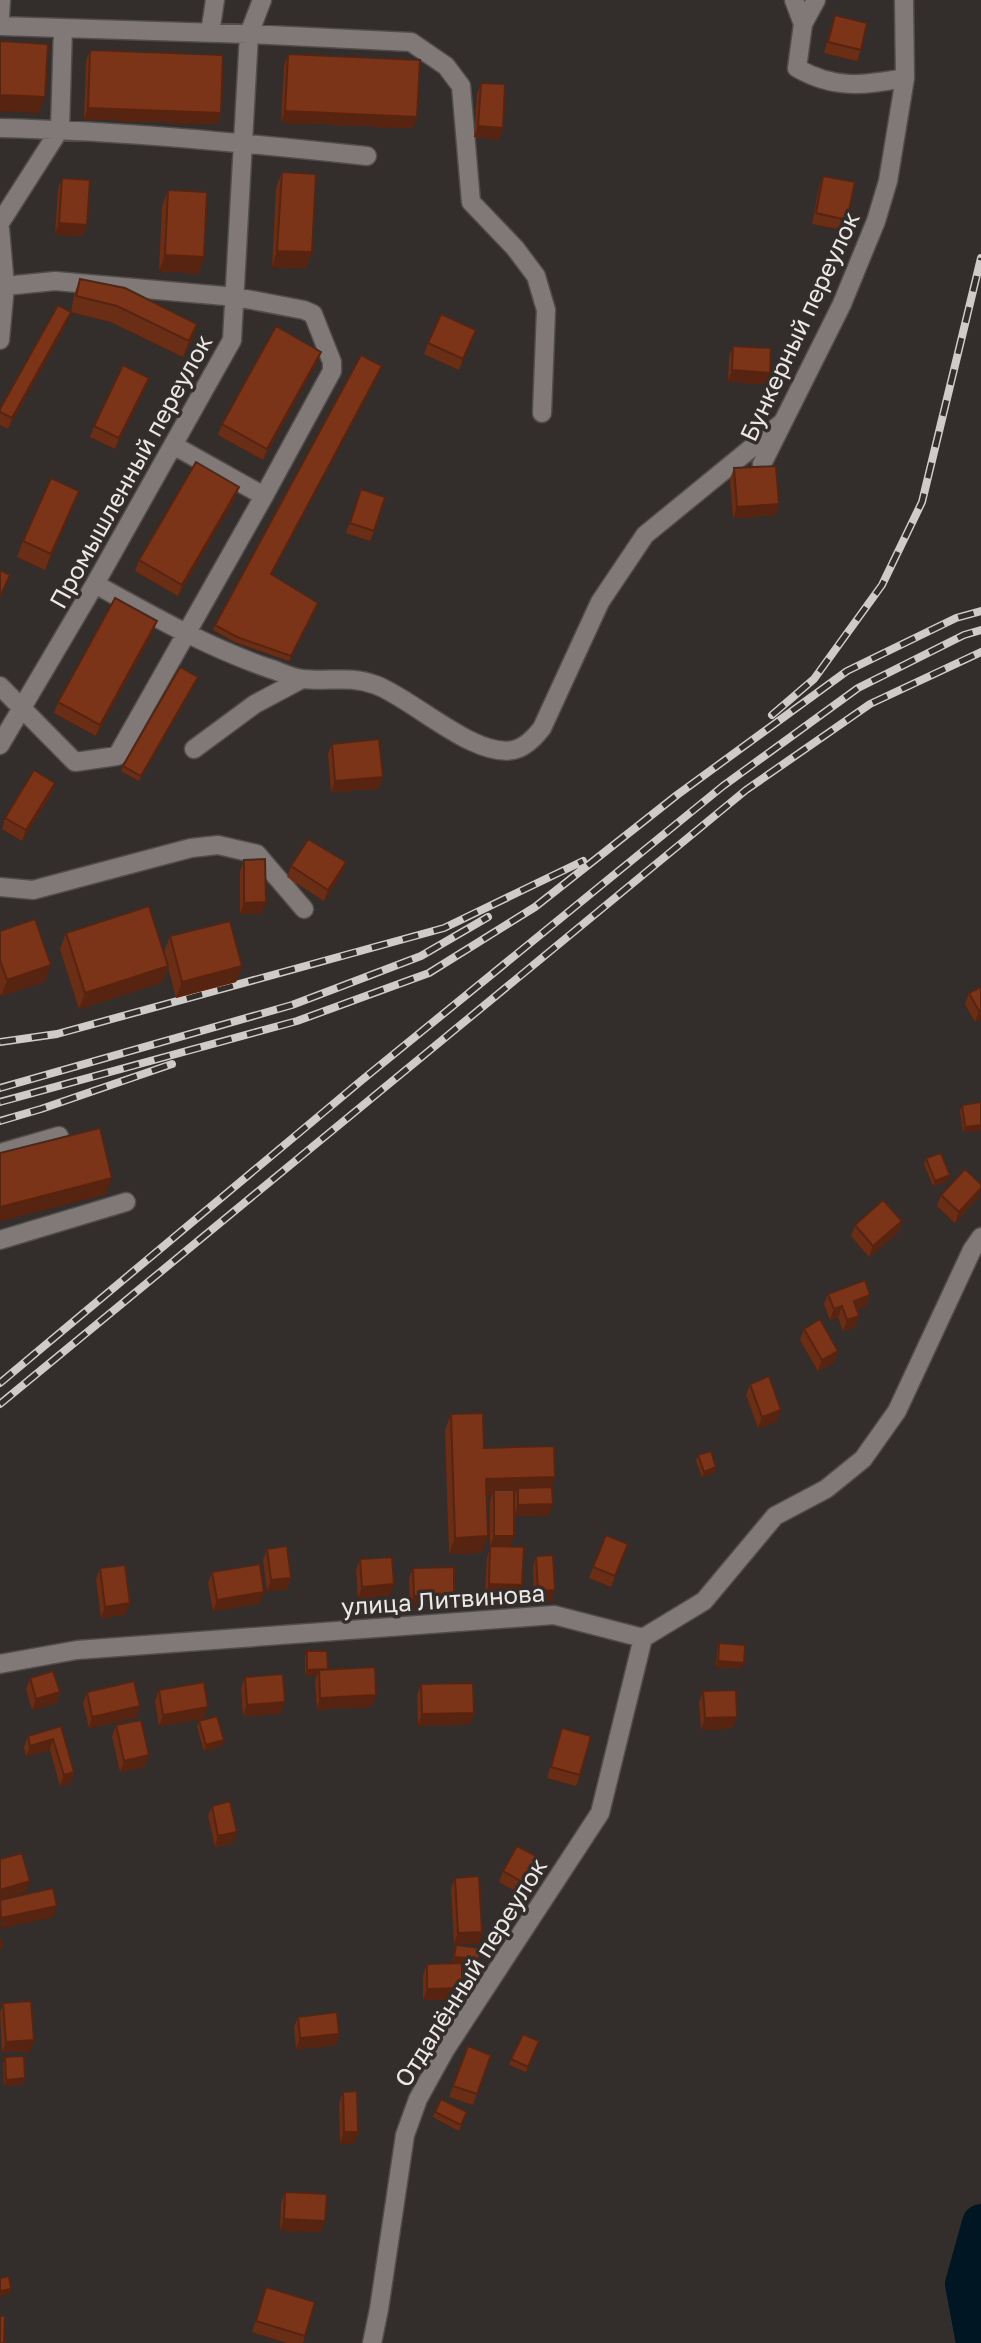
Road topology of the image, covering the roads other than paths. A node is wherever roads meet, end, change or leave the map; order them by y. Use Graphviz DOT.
graph roads {
  1 [pos="1,0"];
  2 [pos="215,0"];
  3 [pos="262,0"];
  4 [pos="794,0"];
  5 [pos="816,0"];
  6 [pos="904,0"];
  7 [pos="0,17"];
  8 [pos="803,24"];
  9 [pos="0,26"];
  10 [pos="63,28"];
  11 [pos="210,33"];
  12 [pos="249,34"];
  13 [pos="905,78"];
  14 [pos="0,128"];
  15 [pos="60,130"];
  16 [pos="243,143"];
  17 [pos="367,156"];
  18 [pos="0,223"];
  19 [pos="0,229"];
  20 [pos="2,285"];
  21 [pos="236,297"];
  22 [pos="0,340"];
  23 [pos="542,413"];
  24 [pos="783,422"];
  25 [pos="173,445"];
  26 [pos="762,464"];
  27 [pos="264,496"];
  28 [pos="96,584"];
  29 [pos="186,634"];
  30 [pos="302,679"];
  31 [pos="0,686"];
  32 [pos="23,708"];
  33 [pos="0,745"];
  34 [pos="194,748"];
  35 [pos="0,887"];
  36 [pos="304,909"];
  37 [pos="60,1136"];
  38 [pos="0,1153"];
  39 [pos="126,1202"];
  40 [pos="981,1237"];
  41 [pos="0,1240"];
  42 [pos="643,1638"];
  43 [pos="0,1664"];
  44 [pos="372,2343"];
  1 -- 7 [label="street"];
  2 -- 11 [label="street"];
  3 -- 12 [label="street, Промышленный переулок"];
  4 -- 8 [label="street"];
  5 -- 8 [label="street"];
  6 -- 13 [label="street, Бункерный переулок"];
  8 -- 13 [label="street"];
  9 -- 10 [label="street"];
  10 -- 11 [label="street"];
  10 -- 15 [label="street"];
  11 -- 12 [label="street"];
  12 -- 16 [label="street, Промышленный переулок"];
  12 -- 23 [label="street"];
  13 -- 24 [label="street, Бункерный переулок"];
  14 -- 15 [label="street"];
  15 -- 16 [label="street"];
  15 -- 18 [label="street"];
  16 -- 17 [label="street"];
  16 -- 21 [label="street, Промышленный переулок"];
  19 -- 20 [label="street"];
  20 -- 21 [label="street"];
  20 -- 22 [label="street"];
  21 -- 25 [label="street, Промышленный переулок"];
  21 -- 27 [label="street"];
  24 -- 26 [label="street, Бункерный переулок"];
  24 -- 30 [label="street"];
  25 -- 27 [label="street"];
  25 -- 28 [label="street, Промышленный переулок"];
  27 -- 29 [label="street"];
  28 -- 29 [label="street"];
  28 -- 32 [label="street, Промышленный переулок"];
  29 -- 30 [label="street"];
  29 -- 32 [label="street"];
  30 -- 34 [label="street"];
  31 -- 32 [label="street"];
  32 -- 33 [label="street, Промышленный переулок"];
  35 -- 36 [label="street"];
  37 -- 38 [label="street"];
  39 -- 41 [label="street"];
  40 -- 42 [label="street"];
  42 -- 43 [label="street, улица Литвинова"];
  42 -- 44 [label="street, Отдалённый переулок"];
}
